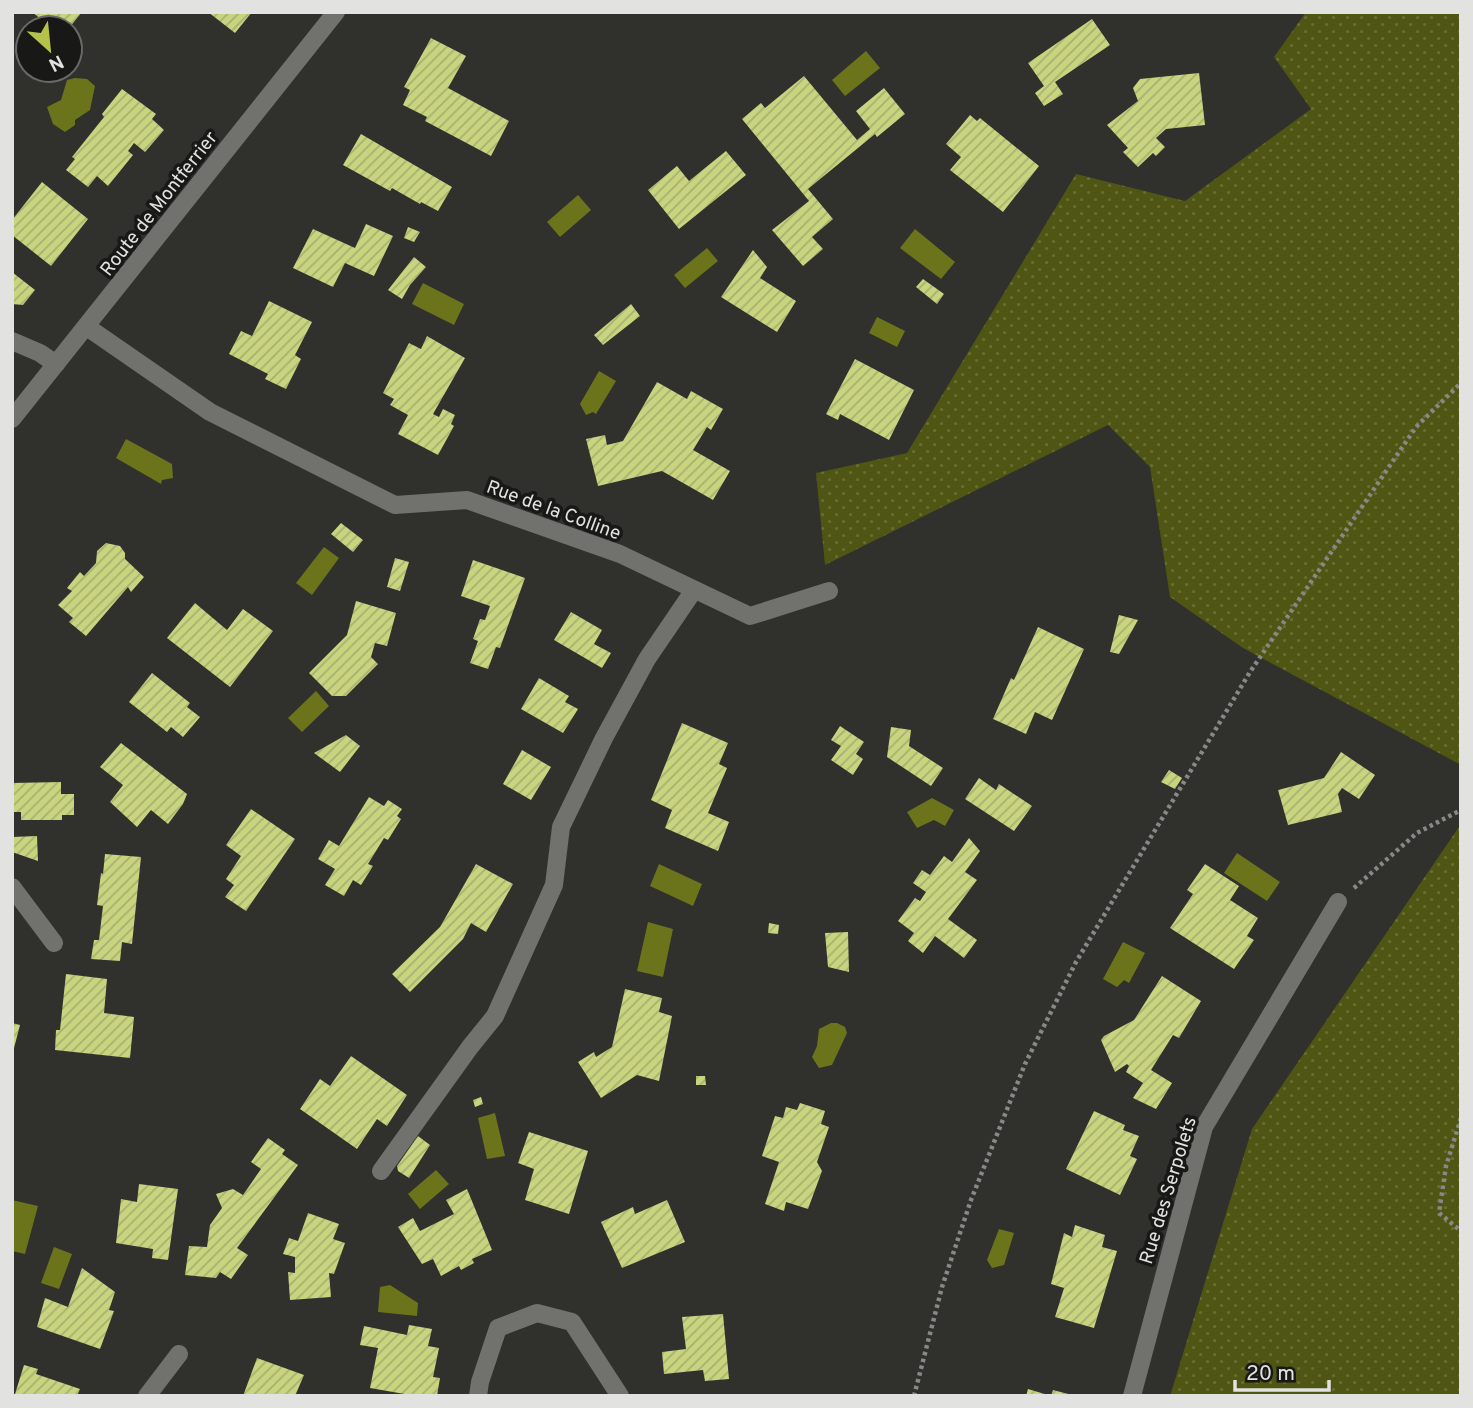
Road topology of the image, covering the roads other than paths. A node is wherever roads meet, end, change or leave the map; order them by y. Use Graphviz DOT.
graph roads {
  1 [pos="336,12"];
  2 [pos="87,327"];
  3 [pos="12,341"];
  4 [pos="56,364"];
  5 [pos="12,419"];
  6 [pos="694,590"];
  7 [pos="829,591"];
  8 [pos="12,887"];
  9 [pos="1338,902"];
  10 [pos="54,943"];
  11 [pos="381,1171"];
  12 [pos="178,1354"];
  13 [pos="147,1396"];
  14 [pos="478,1396"];
  15 [pos="620,1396"];
  16 [pos="1132,1396"];
  1 -- 2 [label="street, Route de Montferrier"];
  2 -- 4 [label="street, Route de Montferrier"];
  2 -- 6 [label="street, Rue de la Colline"];
  3 -- 4 [label="street"];
  4 -- 5 [label="street, Route de Montferrier"];
  6 -- 7 [label="street, Rue de la Colline"];
  6 -- 11 [label="street"];
  8 -- 10 [label="street"];
  9 -- 16 [label="street, Rue des Serpolets"];
  12 -- 13 [label="street"];
  14 -- 15 [label="street"];
}
